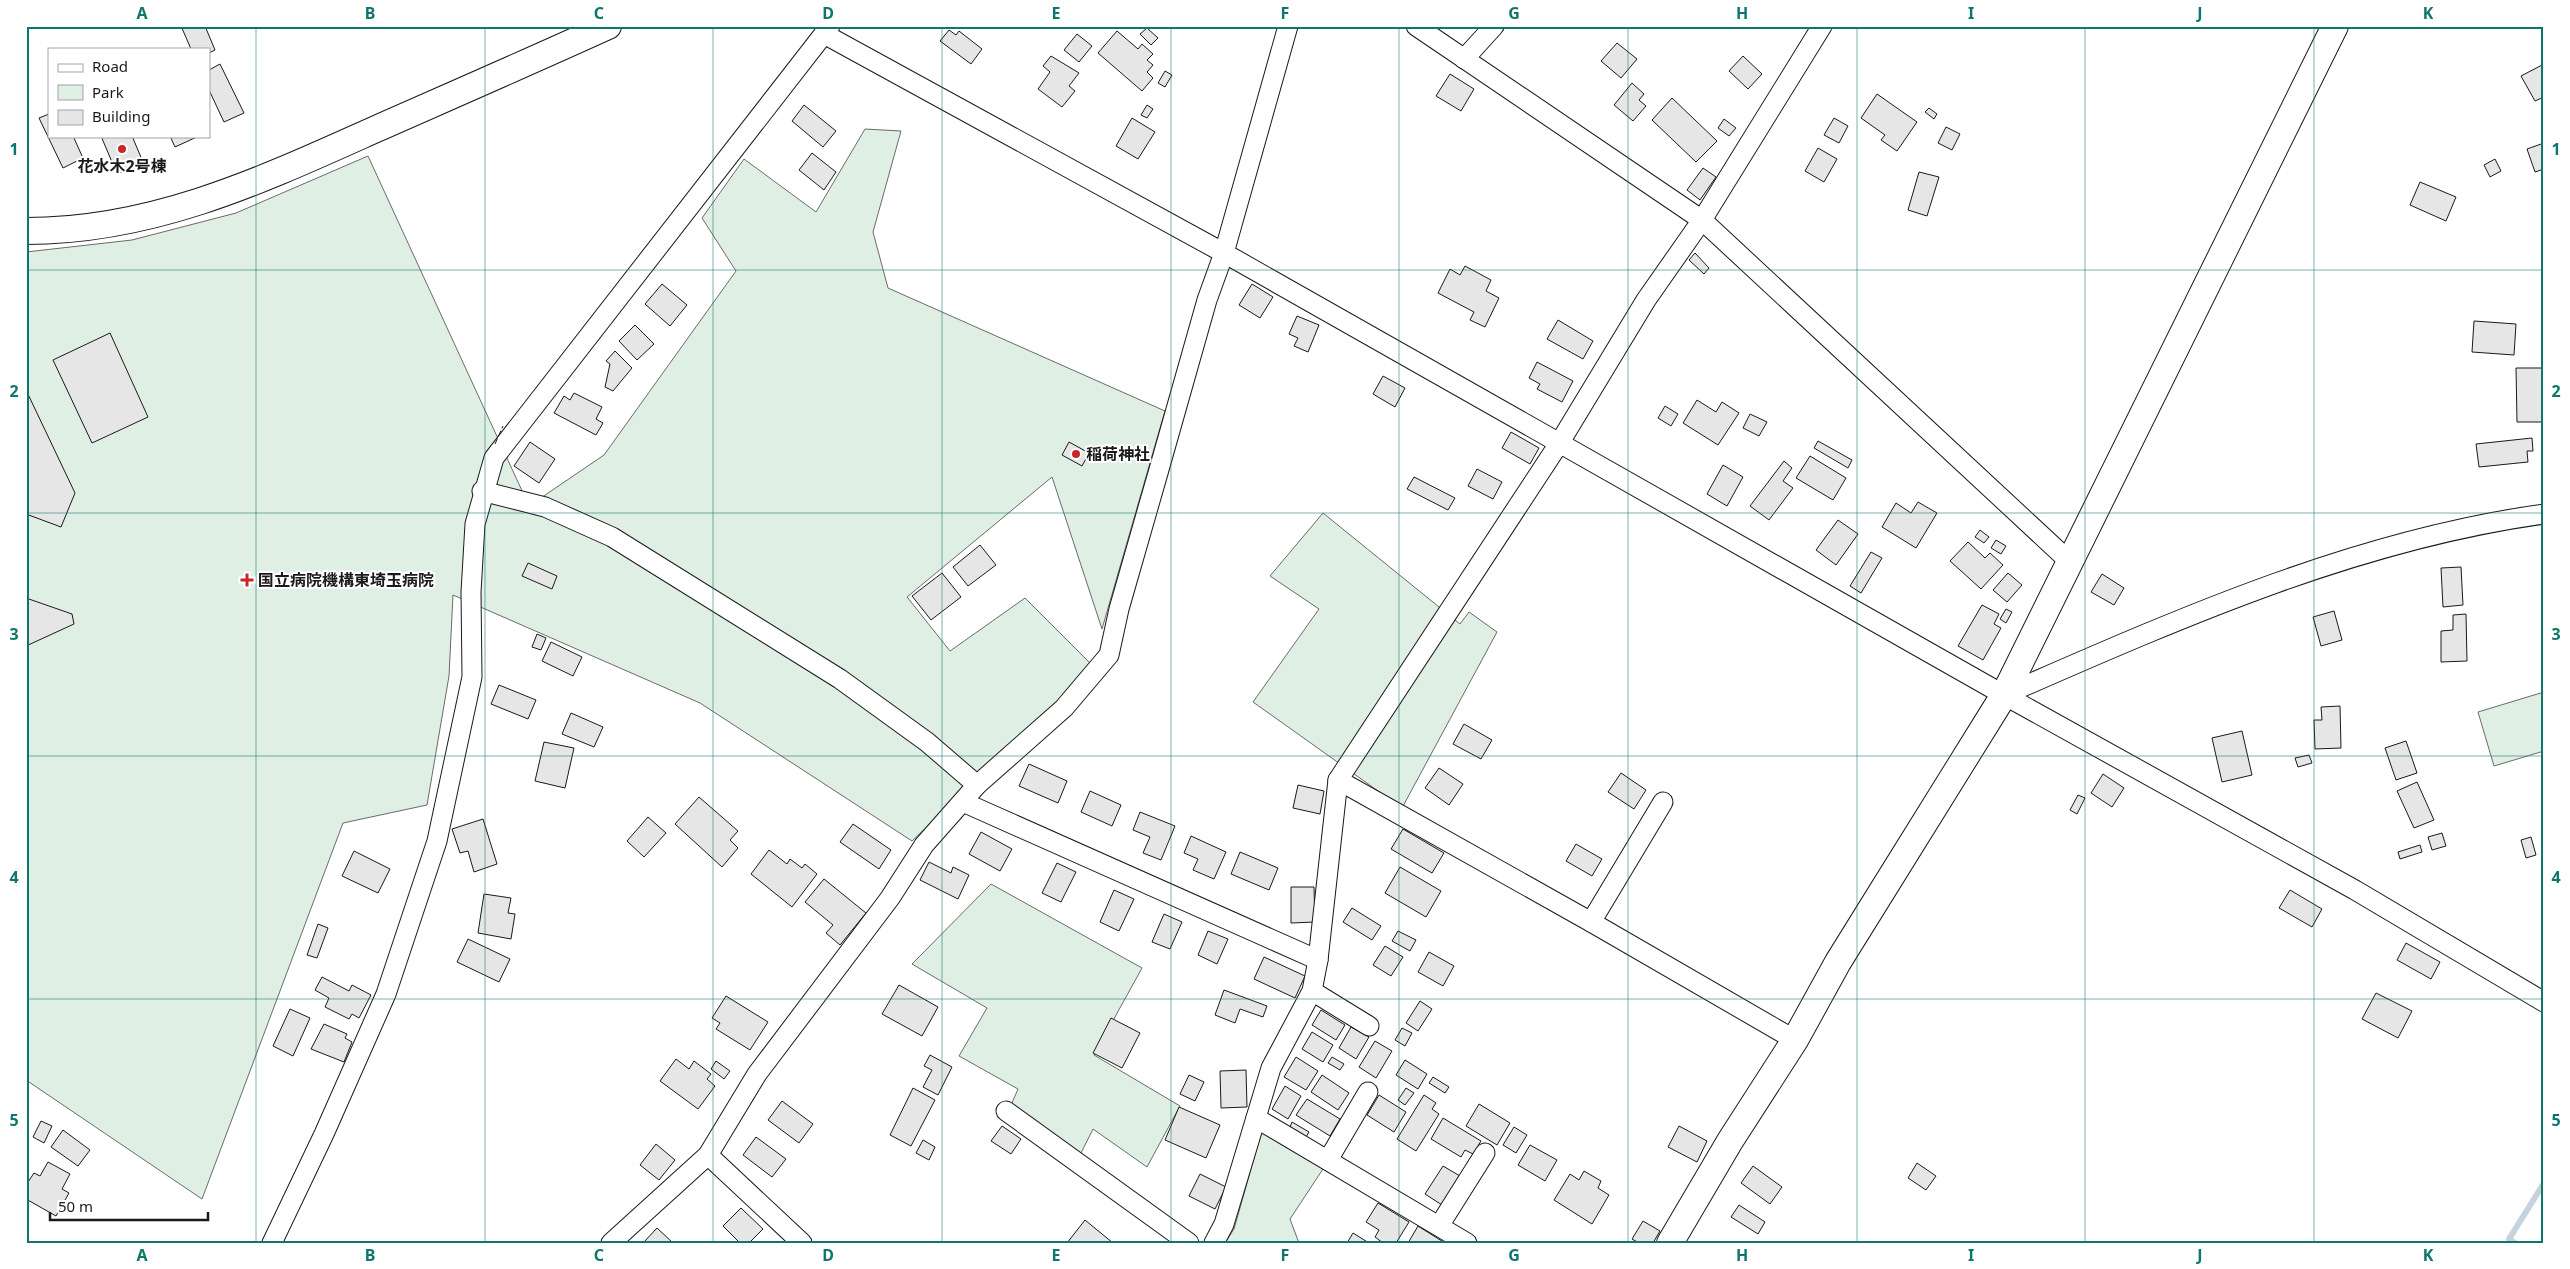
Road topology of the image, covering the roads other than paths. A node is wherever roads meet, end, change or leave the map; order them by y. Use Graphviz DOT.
graph roads {
  1 [pos="608,26"];
  2 [pos="1288,26"];
  3 [pos="1416,26"];
  4 [pos="1494,26"];
  5 [pos="1822,26"];
  6 [pos="2335,26"];
  7 [pos="827,30"];
  8 [pos="1464,59"];
  9 [pos="1702,220"];
  10 [pos="26,231"];
  11 [pos="1224,253"];
  12 [pos="1560,442"];
  13 [pos="482,491"];
  14 [pos="2544,514"];
  15 [pos="2070,562"];
  16 [pos="2004,695"];
  17 [pos="1338,780"];
  18 [pos="977,785"];
  19 [pos="963,802"];
  20 [pos="1663,802"];
  21 [pos="1591,922"];
  22 [pos="1318,960"];
  23 [pos="1312,991"];
  24 [pos="2544,1002"];
  25 [pos="1370,1026"];
  26 [pos="1795,1040"];
  27 [pos="1368,1092"];
  28 [pos="1006,1111"];
  29 [pos="1256,1118"];
  30 [pos="1484,1153"];
  31 [pos="708,1155"];
  32 [pos="1328,1160"];
  33 [pos="1439,1226"];
  34 [pos="272,1243"];
  35 [pos="611,1243"];
  36 [pos="802,1243"];
  37 [pos="1189,1243"];
  38 [pos="1214,1243"];
  39 [pos="1467,1243"];
  40 [pos="1670,1243"];
  1 -- 10 [label="street"];
  2 -- 11 [label="street"];
  3 -- 8 [label="street"];
  4 -- 8 [label="street"];
  5 -- 9 [label="street"];
  6 -- 15 [label="street"];
  7 -- 11 [label="street"];
  7 -- 13 [label="street"];
  8 -- 9 [label="street"];
  9 -- 12 [label="street"];
  9 -- 15 [label="street"];
  11 -- 12 [label="street"];
  11 -- 18 [label="street"];
  12 -- 16 [label="street"];
  12 -- 17 [label="street"];
  13 -- 18 [label="street"];
  13 -- 34 [label="street"];
  14 -- 16 [label="street"];
  15 -- 16 [label="street"];
  16 -- 24 [label="street"];
  16 -- 26 [label="street"];
  17 -- 21 [label="street"];
  17 -- 22 [label="street"];
  18 -- 19 [label="street"];
  19 -- 22 [label="street"];
  19 -- 31 [label="street"];
  20 -- 21 [label="street"];
  21 -- 26 [label="street"];
  22 -- 23 [label="street"];
  23 -- 25 [label="street"];
  23 -- 29 [label="street"];
  26 -- 40 [label="street"];
  27 -- 32 [label="street"];
  28 -- 37 [label="street"];
  29 -- 32 [label="street"];
  29 -- 38 [label="street"];
  30 -- 33 [label="street"];
  31 -- 35 [label="street"];
  31 -- 36 [label="street"];
  32 -- 33 [label="street"];
  33 -- 39 [label="street"];
}
